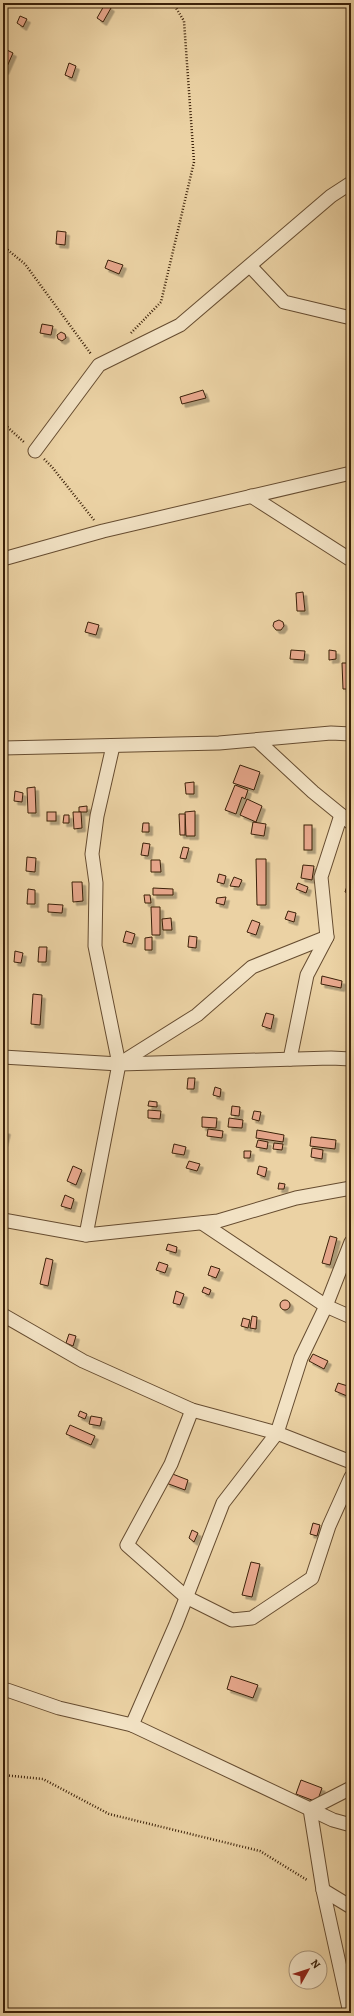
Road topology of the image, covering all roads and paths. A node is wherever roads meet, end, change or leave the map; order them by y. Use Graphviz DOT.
graph roads {
  1 [pos="173,3"];
  2 [pos="351,183"];
  3 [pos="3,246"];
  4 [pos="250,266"];
  5 [pos="351,318"];
  6 [pos="130,333"];
  7 [pos="99,365"];
  8 [pos="3,422"];
  9 [pos="35,451"];
  10 [pos="351,473"];
  11 [pos="251,496"];
  12 [pos="103,531"];
  13 [pos="3,559"];
  14 [pos="351,560"];
  15 [pos="351,734"];
  16 [pos="257,740"];
  17 [pos="113,746"];
  18 [pos="3,748"];
  19 [pos="346,819"];
  20 [pos="327,937"];
  21 [pos="3,1057"];
  22 [pos="290,1059"];
  23 [pos="351,1059"];
  24 [pos="119,1064"];
  25 [pos="351,1188"];
  26 [pos="3,1220"];
  27 [pos="202,1223"];
  28 [pos="86,1236"];
  29 [pos="351,1242"];
  30 [pos="326,1306"];
  31 [pos="3,1315"];
  32 [pos="351,1317"];
  33 [pos="192,1410"];
  34 [pos="277,1433"];
  35 [pos="351,1462"];
  36 [pos="351,1477"];
  37 [pos="186,1597"];
  38 [pos="7,1690"];
  39 [pos="132,1725"];
  40 [pos="3,1775"];
  41 [pos="351,1788"];
  42 [pos="310,1810"];
  43 [pos="351,1825"];
  44 [pos="323,1890"];
  45 [pos="351,1907"];
  46 [pos="350,2013"];
  1 -- 6 [label="path"];
  2 -- 4 [label="street"];
  3 -- 7 [label="path"];
  4 -- 5 [label="street"];
  4 -- 7 [label="street"];
  7 -- 9 [label="street"];
  8 -- 9 [label="path"];
  9 -- 12 [label="path"];
  10 -- 11 [label="street"];
  11 -- 12 [label="street"];
  11 -- 14 [label="street"];
  12 -- 13 [label="street"];
  15 -- 16 [label="street"];
  16 -- 17 [label="street"];
  16 -- 19 [label="street"];
  17 -- 18 [label="street"];
  17 -- 24 [label="street"];
  19 -- 20 [label="street"];
  20 -- 22 [label="street"];
  20 -- 24 [label="street"];
  21 -- 24 [label="street"];
  22 -- 23 [label="street"];
  22 -- 24 [label="street"];
  24 -- 28 [label="street"];
  25 -- 27 [label="street"];
  26 -- 28 [label="street"];
  27 -- 28 [label="street"];
  27 -- 30 [label="street"];
  29 -- 30 [label="street"];
  30 -- 32 [label="street"];
  30 -- 34 [label="street"];
  31 -- 33 [label="street"];
  33 -- 34 [label="street"];
  33 -- 37 [label="street"];
  34 -- 35 [label="street"];
  34 -- 37 [label="street"];
  36 -- 37 [label="street"];
  37 -- 39 [label="street"];
  38 -- 39 [label="street"];
  39 -- 42 [label="street"];
  40 -- 44 [label="path"];
  41 -- 42 [label="street"];
  42 -- 43 [label="street"];
  42 -- 44 [label="street"];
  44 -- 45 [label="street"];
  44 -- 46 [label="street"];
}
